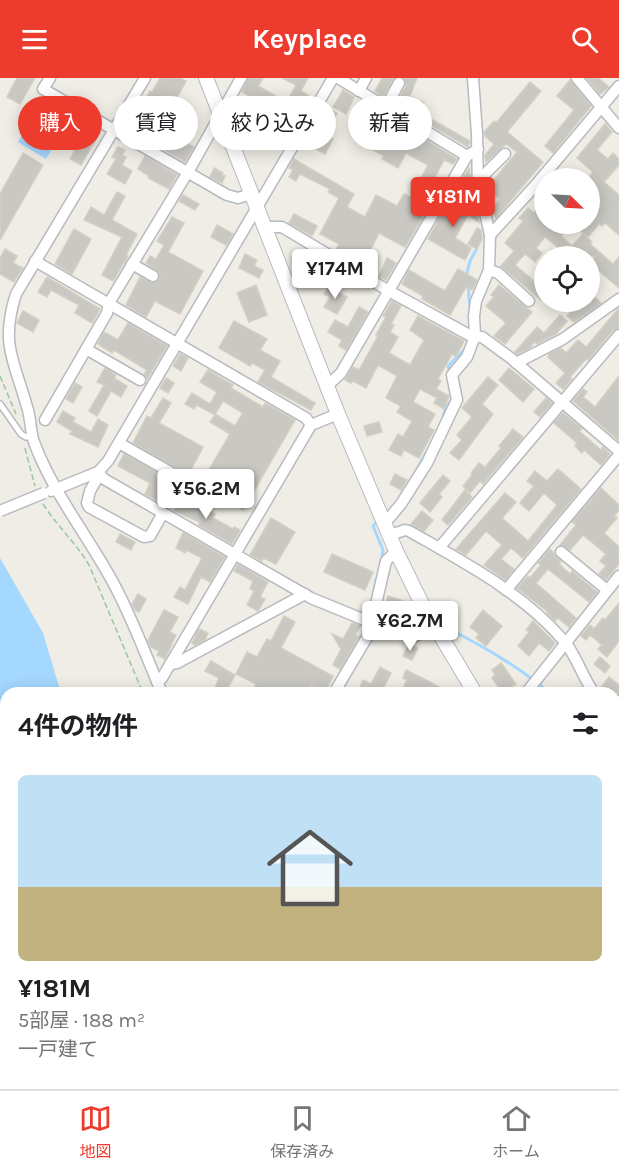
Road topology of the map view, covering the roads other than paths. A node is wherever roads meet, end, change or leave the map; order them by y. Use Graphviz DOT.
graph roads {
  1 [pos="50,78"];
  2 [pos="145,78"];
  3 [pos="206,78"];
  4 [pos="241,78"];
  5 [pos="333,78"];
  6 [pos="338,78"];
  7 [pos="366,78"];
  8 [pos="473,78"];
  9 [pos="577,78"];
  10 [pos="399,83"];
  11 [pos="619,86"];
  12 [pos="359,91"];
  13 [pos="134,96"];
  14 [pos="212,96"];
  15 [pos="230,96"];
  16 [pos="368,96"];
  17 [pos="390,96"];
  18 [pos="602,106"];
  19 [pos="619,128"];
  20 [pos="114,129"];
  21 [pos="210,131"];
  22 [pos="432,135"];
  23 [pos="478,149"];
  24 [pos="150,150"];
  25 [pos="233,150"];
  26 [pos="505,154"];
  27 [pos="467,156"];
  28 [pos="188,172"];
  29 [pos="477,178"];
  30 [pos="254,201"];
  31 [pos="265,227"];
  32 [pos="490,236"];
  33 [pos="35,261"];
  34 [pos="132,264"];
  35 [pos="489,270"];
  36 [pos="153,276"];
  37 [pos="389,291"];
  38 [pos="619,299"];
  39 [pos="529,301"];
  40 [pos="109,303"];
  41 [pos="619,335"];
  42 [pos="475,336"];
  43 [pos="178,342"];
  44 [pos="86,349"];
  45 [pos="516,363"];
  46 [pos="140,380"];
  47 [pos="327,386"];
  48 [pos="562,403"];
  49 [pos="0,404"];
  50 [pos="338,414"];
  51 [pos="45,420"];
  52 [pos="311,424"];
  53 [pos="26,435"];
  54 [pos="119,443"];
  55 [pos="619,453"];
  56 [pos="170,472"];
  57 [pos="98,474"];
  58 [pos="56,490"];
  59 [pos="0,511"];
  60 [pos="163,513"];
  61 [pos="387,529"];
  62 [pos="439,548"];
  63 [pos="396,552"];
  64 [pos="561,552"];
  65 [pos="235,555"];
  66 [pos="619,576"];
  67 [pos="506,590"];
  68 [pos="607,590"];
  69 [pos="305,594"];
  70 [pos="372,623"];
  71 [pos="565,642"];
  72 [pos="170,664"];
  73 [pos="158,681"];
  74 [pos="160,687"];
  75 [pos="164,687"];
  76 [pos="338,687"];
  77 [pos="471,687"];
  78 [pos="531,687"];
  79 [pos="590,687"];
  1 -- 20 [label="street"];
  2 -- 13 [label="street"];
  3 -- 14 [label="street"];
  4 -- 15 [label="street"];
  5 -- 30 [label="street"];
  6 -- 12 [label="street"];
  7 -- 12 [label="street"];
  8 -- 23 [label="street"];
  9 -- 18 [label="street"];
  10 -- 17 [label="street"];
  11 -- 18 [label="street"];
  12 -- 16 [label="street"];
  18 -- 19 [label="street"];
  18 -- 32 [label="street"];
  20 -- 33 [label="street"];
  21 -- 28 [label="street"];
  22 -- 27 [label="street"];
  23 -- 27 [label="street"];
  23 -- 29 [label="street"];
  24 -- 28 [label="street"];
  25 -- 30 [label="street"];
  26 -- 29 [label="street"];
  27 -- 37 [label="street"];
  28 -- 30 [label="street"];
  28 -- 34 [label="street"];
  29 -- 32 [label="street"];
  30 -- 31 [label="street"];
  30 -- 43 [label="street"];
  31 -- 37 [label="street"];
  31 -- 47 [label="street"];
  32 -- 35 [label="street"];
  33 -- 40 [label="street"];
  33 -- 53 [label="street"];
  34 -- 36 [label="street"];
  34 -- 40 [label="street"];
  35 -- 39 [label="street"];
  35 -- 42 [label="street"];
  37 -- 42 [label="street"];
  37 -- 47 [label="street"];
  38 -- 45 [label="street"];
  40 -- 43 [label="street"];
  40 -- 44 [label="street"];
  41 -- 48 [label="street"];
  42 -- 45 [label="street"];
  42 -- 61 [label="street"];
  43 -- 52 [label="street"];
  43 -- 54 [label="street"];
  44 -- 46 [label="street"];
  44 -- 51 [label="street"];
  45 -- 48 [label="street"];
  47 -- 50 [label="street"];
  48 -- 55 [label="street"];
  48 -- 62 [label="street"];
  49 -- 53 [label="lane"];
  50 -- 52 [label="street"];
  50 -- 61 [label="street"];
  52 -- 65 [label="street"];
  53 -- 58 [label="street"];
  54 -- 56 [label="street"];
  54 -- 57 [label="street"];
  55 -- 67 [label="street"];
  57 -- 58 [label="street"];
  57 -- 60 [label="street"];
  57 -- 60 [label="street"];
  58 -- 59 [label="street, bridge"];
  58 -- 73 [label="street"];
  60 -- 65 [label="street"];
  61 -- 62 [label="street"];
  61 -- 63 [label="street"];
  62 -- 67 [label="street"];
  63 -- 70 [label="street"];
  63 -- 77 [label="street"];
  64 -- 68 [label="street"];
  65 -- 69 [label="street"];
  65 -- 72 [label="street"];
  66 -- 68 [label="street"];
  67 -- 71 [label="street"];
  68 -- 71 [label="street"];
  69 -- 70 [label="street"];
  69 -- 72 [label="street"];
  70 -- 76 [label="street"];
  71 -- 78 [label="street"];
  71 -- 79 [label="street"];
  72 -- 73 [label="street"];
  73 -- 74 [label="street"];
  73 -- 75 [label="street"];
}
